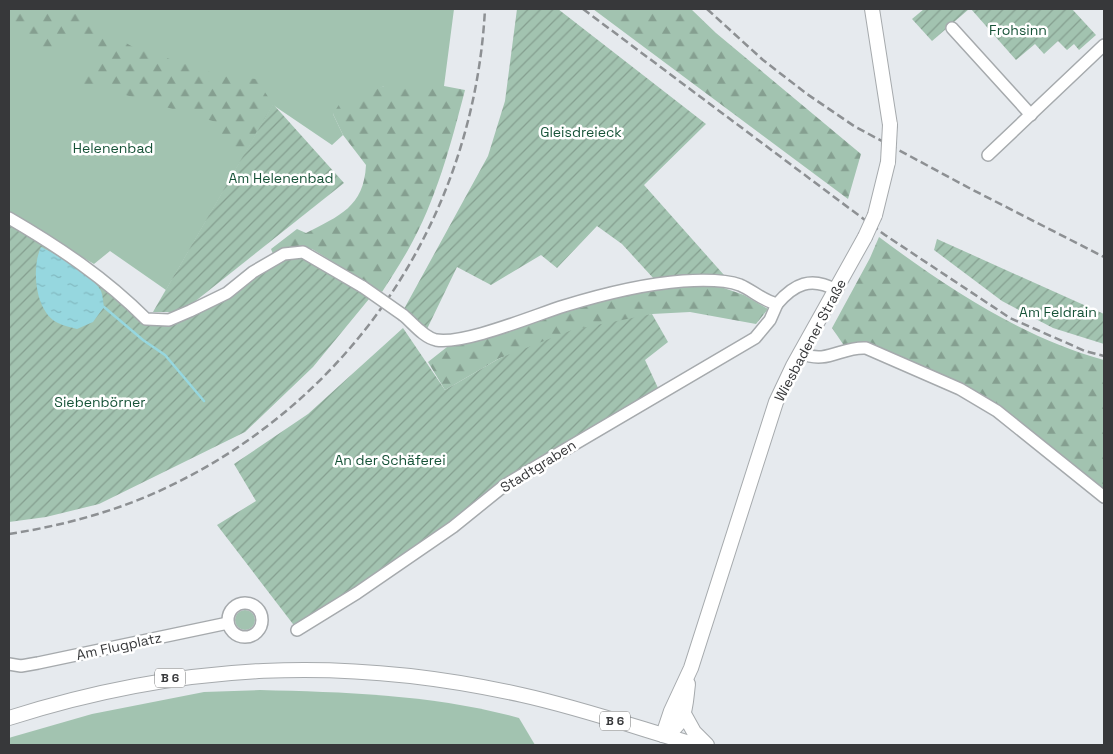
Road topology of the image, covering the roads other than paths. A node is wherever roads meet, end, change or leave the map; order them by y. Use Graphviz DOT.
graph roads {
  1 [pos="872,9"];
  2 [pos="952,28"];
  3 [pos="1104,45"];
  4 [pos="1031,115"];
  5 [pos="988,155"];
  6 [pos="9,218"];
  7 [pos="836,290"];
  8 [pos="776,304"];
  9 [pos="801,352"];
  10 [pos="1104,497"];
  11 [pos="228,623"];
  12 [pos="297,630"];
  13 [pos="9,664"];
  14 [pos="691,668"];
  15 [pos="684,714"];
  16 [pos="9,718"];
  17 [pos="663,735"];
  18 [pos="696,745"];
  19 [pos="707,745"];
  1 -- 7 [label="main road, Wiesbadener Straße, bridge"];
  2 -- 4 [label="street"];
  3 -- 4 [label="street"];
  4 -- 5 [label="street"];
  6 -- 8 [label="street, bridge"];
  7 -- 8 [label="street, Stadtgraben"];
  7 -- 9 [label="main road, Wiesbadener Straße"];
  8 -- 12 [label="street, Stadtgraben"];
  9 -- 10 [label="street"];
  9 -- 14 [label="main road, Wiesbadener Straße"];
  11 -- 13 [label="street, Am Flugplatz"];
  14 -- 15 [label="main road, Wiesbadener Straße"];
  14 -- 17 [label="main road, Wiesbadener Straße"];
  15 -- 17 [label="main road, Wiesbadener Straße"];
  15 -- 19 [label="main road"];
  16 -- 17 [label="main road, B 6"];
  17 -- 18 [label="main road, B 6"];
}
